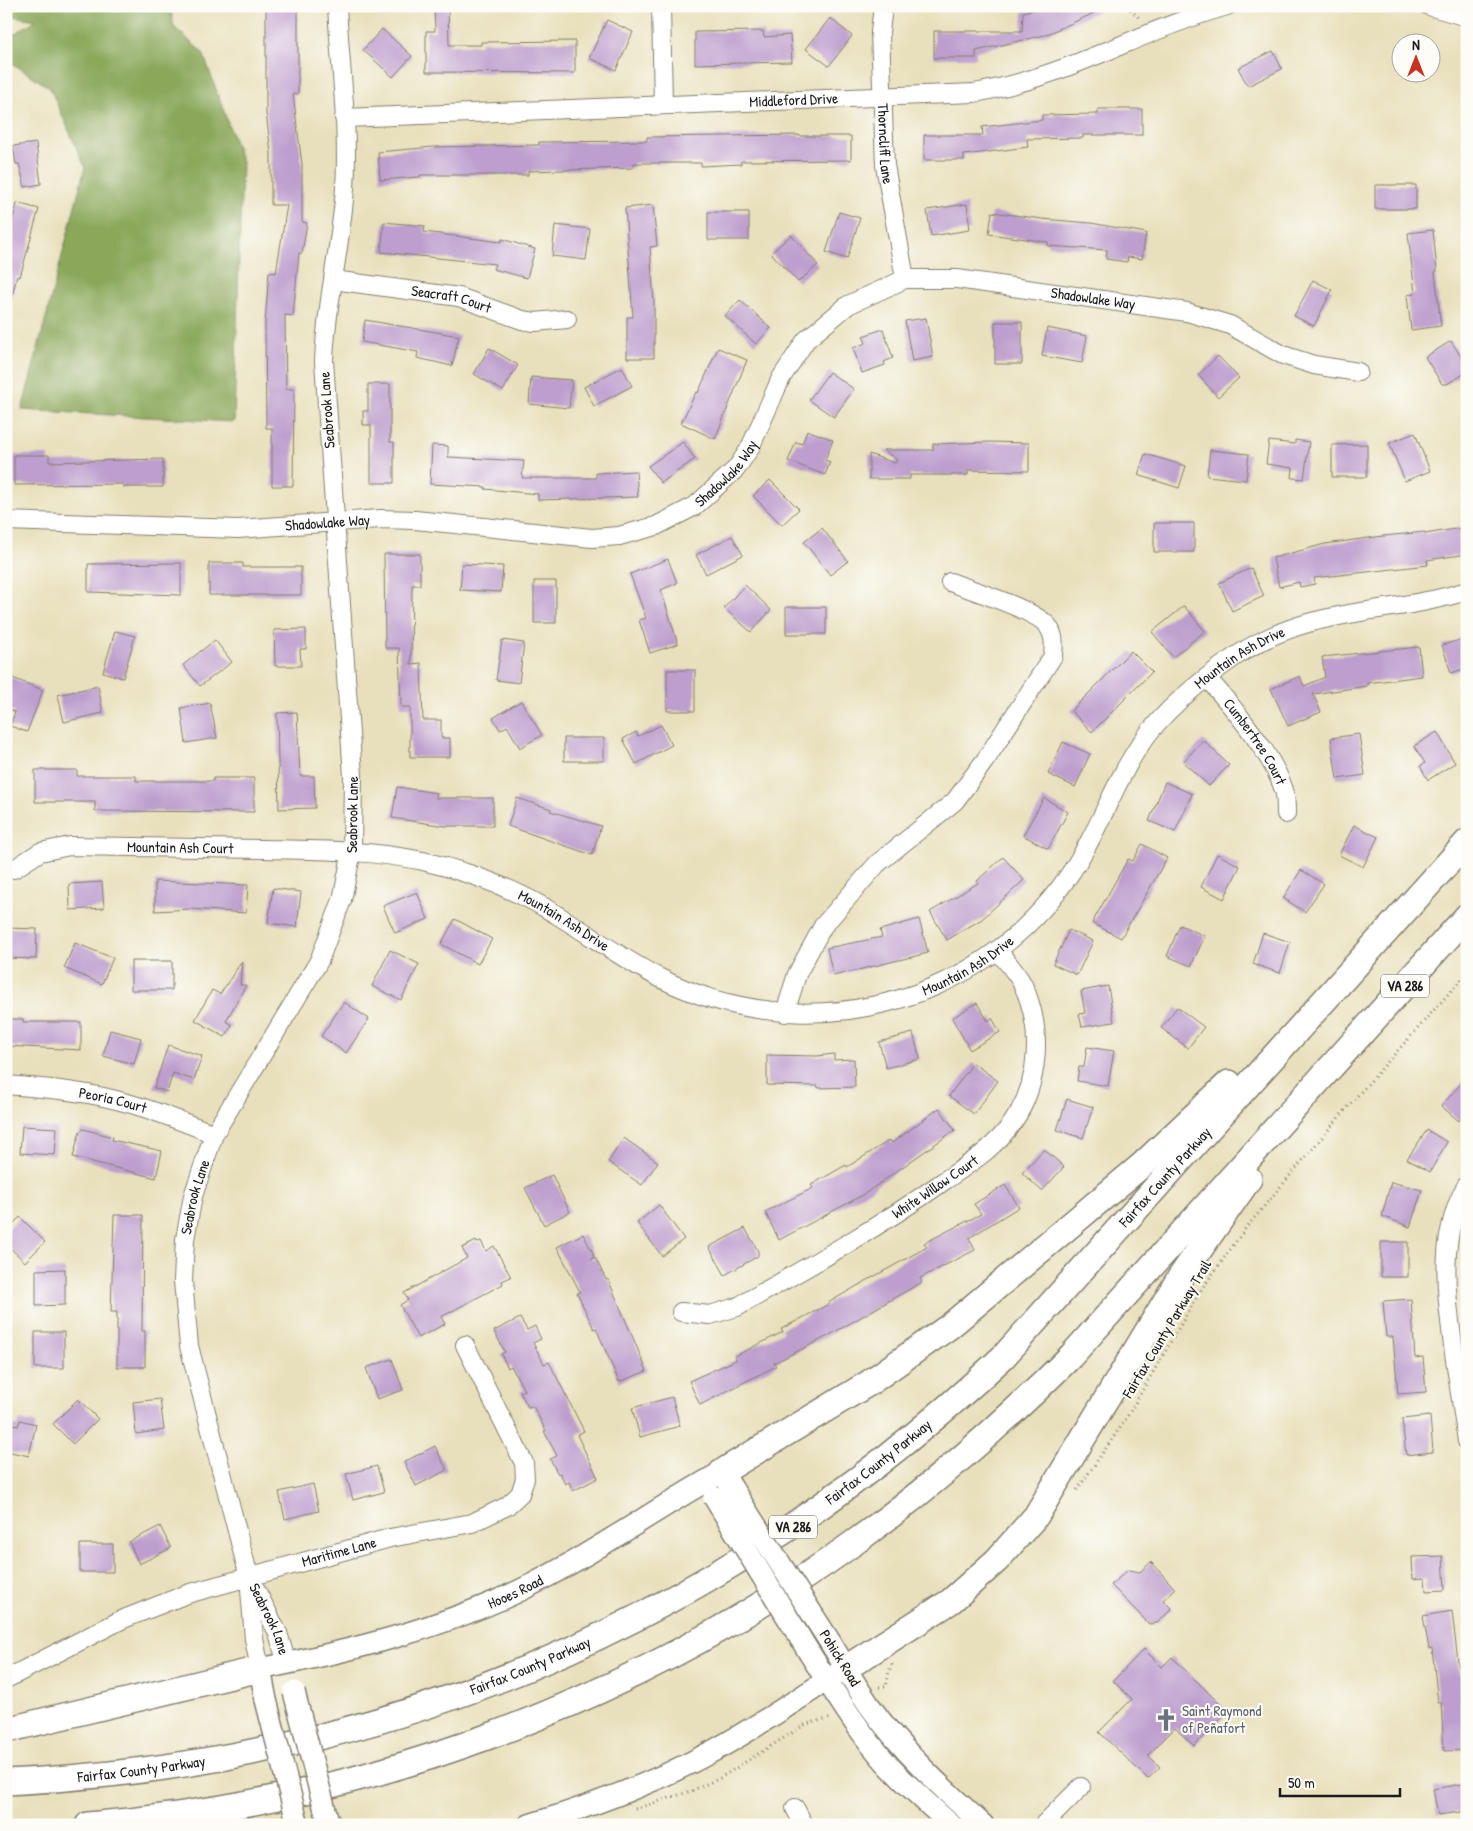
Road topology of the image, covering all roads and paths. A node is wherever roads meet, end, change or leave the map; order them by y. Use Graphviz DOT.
graph roads {
  1 [pos="338,6"];
  2 [pos="661,6"];
  3 [pos="883,6"];
  4 [pos="1227,6"];
  5 [pos="1430,6"];
  6 [pos="1467,17"];
  7 [pos="882,98"];
  8 [pos="663,105"];
  9 [pos="344,118"];
  10 [pos="906,279"];
  11 [pos="333,280"];
  12 [pos="567,319"];
  13 [pos="1358,372"];
  14 [pos="6,521"];
  15 [pos="335,522"];
  16 [pos="950,582"];
  17 [pos="1467,591"];
  18 [pos="1207,678"];
  19 [pos="1286,814"];
  20 [pos="1467,842"];
  21 [pos="352,851"];
  22 [pos="14,869"];
  23 [pos="1467,916"];
  24 [pos="1381,935"];
  25 [pos="998,951"];
  26 [pos="1467,973"];
  27 [pos="785,1012"];
  28 [pos="1343,1056"];
  29 [pos="6,1085"];
  30 [pos="214,1134"];
  31 [pos="1467,1184"];
  32 [pos="681,1312"];
  33 [pos="465,1345"];
  34 [pos="1467,1441"];
  35 [pos="718,1484"];
  36 [pos="1074,1494"];
  37 [pos="249,1577"];
  38 [pos="895,1658"];
  39 [pos="287,1664"];
  40 [pos="260,1669"];
  41 [pos="837,1675"];
  42 [pos="6,1679"];
  43 [pos="886,1687"];
  44 [pos="827,1720"];
  45 [pos="6,1730"];
  46 [pos="6,1782"];
  47 [pos="1081,1787"];
  48 [pos="795,1808"];
  49 [pos="626,1812"];
  50 [pos="88,1825"];
  51 [pos="298,1825"];
  52 [pos="330,1825"];
  53 [pos="529,1825"];
  54 [pos="804,1825"];
  55 [pos="951,1825"];
  56 [pos="983,1825"];
  57 [pos="1043,1825"];
  1 -- 9 [label="street, Seabrook Lane"];
  2 -- 8 [label="street"];
  3 -- 7 [label="street, Thorncliff Lane"];
  4 -- 7 [label="street, Middleford Drive"];
  5 -- 6 [label="street"];
  7 -- 8 [label="street, Middleford Drive"];
  7 -- 10 [label="street, Thorncliff Lane"];
  8 -- 9 [label="street, Middleford Drive"];
  9 -- 11 [label="street, Seabrook Lane"];
  10 -- 13 [label="street, Shadowlake Way"];
  10 -- 15 [label="street, Shadowlake Way"];
  11 -- 12 [label="street, Seacraft Court"];
  11 -- 15 [label="street, Seabrook Lane"];
  14 -- 15 [label="street, Shadowlake Way"];
  15 -- 21 [label="street, Seabrook Lane"];
  16 -- 27 [label="street"];
  17 -- 18 [label="street, Mountain Ash Drive"];
  18 -- 19 [label="street, Cumbertree Court"];
  18 -- 25 [label="street, Mountain Ash Drive"];
  20 -- 24 [label="highway, Fairfax County Parkway / VA 286"];
  21 -- 22 [label="street, Mountain Ash Court"];
  21 -- 27 [label="street, Mountain Ash Drive"];
  21 -- 30 [label="street, Seabrook Lane"];
  23 -- 28 [label="highway, VA 286"];
  24 -- 35 [label="highway"];
  24 -- 46 [label="highway, Fairfax County Parkway / VA 286"];
  25 -- 27 [label="street, Mountain Ash Drive"];
  25 -- 32 [label="street, White Willow Court"];
  26 -- 36 [label="path, Fairfax County Parkway Trail"];
  28 -- 41 [label="highway"];
  28 -- 50 [label="highway, VA 286"];
  29 -- 30 [label="street, Peoria Court"];
  30 -- 37 [label="street, Seabrook Lane"];
  31 -- 34 [label="street"];
  33 -- 37 [label="street, Maritime Lane"];
  35 -- 39 [label="main road, Hooes Road"];
  35 -- 41 [label="main road, Pohick Road, bridge"];
  35 -- 41 [label="main road, Pohick Road, bridge"];
  37 -- 39 [label="street, Seabrook Lane"];
  37 -- 40 [label="street, Seabrook Lane"];
  37 -- 42 [label="street, Maritime Lane"];
  38 -- 43 [label="path"];
  39 -- 40 [label="main road, Hooes Road"];
  39 -- 52 [label="main road, bridge"];
  40 -- 45 [label="highway"];
  40 -- 51 [label="main road, bridge"];
  41 -- 53 [label="main road"];
  41 -- 55 [label="main road, Pohick Road"];
  41 -- 56 [label="main road, Pohick Road"];
  44 -- 49 [label="path"];
  47 -- 57 [label="street"];
  48 -- 54 [label="street"];
}
